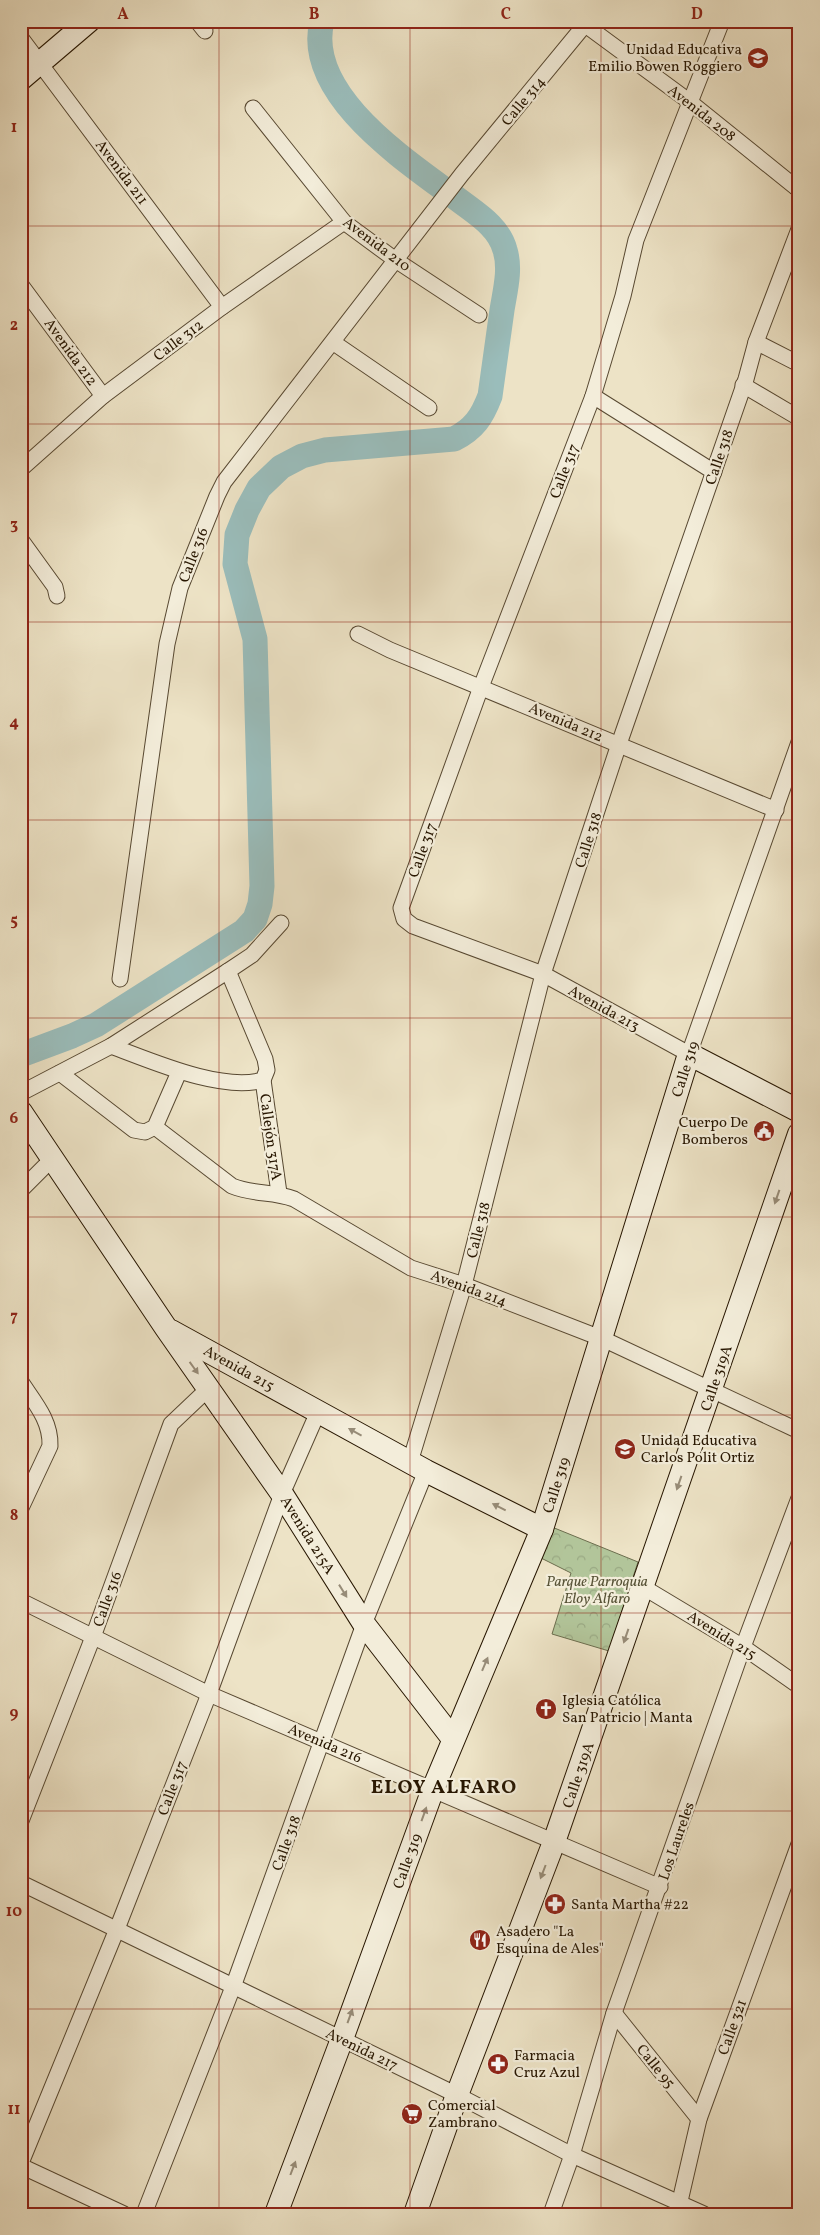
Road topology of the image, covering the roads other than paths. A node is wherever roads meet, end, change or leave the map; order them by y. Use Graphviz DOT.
graph roads {
  1 [pos="89,21"];
  2 [pos="722,21"];
  3 [pos="584,23"];
  4 [pos="21,38"];
  5 [pos="41,62"];
  6 [pos="21,79"];
  7 [pos="690,102"];
  8 [pos="253,108"];
  9 [pos="799,190"];
  10 [pos="439,204"];
  11 [pos="344,222"];
  12 [pos="799,229"];
  13 [pos="396,261"];
  14 [pos="21,285"];
  15 [pos="222,307"];
  16 [pos="480,315"];
  17 [pos="756,342"];
  18 [pos="334,343"];
  19 [pos="799,364"];
  20 [pos="743,385"];
  21 [pos="103,396"];
  22 [pos="593,396"];
  23 [pos="428,408"];
  24 [pos="799,418"];
  25 [pos="21,469"];
  26 [pos="714,472"];
  27 [pos="21,540"];
  28 [pos="57,596"];
  29 [pos="358,634"];
  30 [pos="481,687"];
  31 [pos="799,742"];
  32 [pos="619,744"];
  33 [pos="776,810"];
  34 [pos="404,919"];
  35 [pos="281,923"];
  36 [pos="228,971"];
  37 [pos="543,974"];
  38 [pos="120,979"];
  39 [pos="111,1046"];
  40 [pos="690,1054"];
  41 [pos="179,1072"];
  42 [pos="60,1073"];
  43 [pos="263,1080"];
  44 [pos="21,1092"];
  45 [pos="799,1110"];
  46 [pos="21,1112"];
  47 [pos="154,1127"];
  48 [pos="799,1134"];
  49 [pos="52,1160"];
  50 [pos="21,1190"];
  51 [pos="279,1193"];
  52 [pos="464,1285"];
  53 [pos="166,1328"];
  54 [pos="603,1339"];
  55 [pos="21,1382"];
  56 [pos="209,1388"];
  57 [pos="712,1389"];
  58 [pos="318,1412"];
  59 [pos="799,1431"];
  60 [pos="418,1467"];
  61 [pos="282,1494"];
  62 [pos="799,1498"];
  63 [pos="21,1508"];
  64 [pos="542,1529"];
  65 [pos="643,1587"];
  66 [pos="21,1602"];
  67 [pos="364,1624"];
  68 [pos="93,1638"];
  69 [pos="743,1647"];
  70 [pos="799,1686"];
  71 [pos="209,1694"];
  72 [pos="452,1739"];
  73 [pos="322,1742"];
  74 [pos="433,1789"];
  75 [pos="21,1820"];
  76 [pos="554,1842"];
  77 [pos="799,1844"];
  78 [pos="21,1883"];
  79 [pos="660,1887"];
  80 [pos="117,1929"];
  81 [pos="233,1987"];
  82 [pos="614,2013"];
  83 [pos="342,2039"];
  84 [pos="457,2095"];
  85 [pos="699,2119"];
  86 [pos="572,2155"];
  87 [pos="21,2165"];
  88 [pos="678,2208"];
  89 [pos="124,2214"];
  90 [pos="144,2214"];
  91 [pos="276,2214"];
  92 [pos="415,2214"];
  93 [pos="551,2214"];
  94 [pos="704,2214"];
  1 -- 5 [label="street"];
  2 -- 7 [label="street, Calle 317"];
  3 -- 7 [label="street, Avenida 208"];
  3 -- 10 [label="street, Calle 314"];
  4 -- 5 [label="street, Avenida 211"];
  5 -- 6 [label="street"];
  5 -- 15 [label="street, Avenida 211"];
  7 -- 9 [label="street, Avenida 208"];
  7 -- 22 [label="street, Calle 317"];
  8 -- 11 [label="street, Avenida 210"];
  10 -- 13 [label="street, Calle 316"];
  11 -- 13 [label="street, Avenida 210"];
  11 -- 15 [label="street, Calle 312"];
  12 -- 17 [label="street, Calle 318"];
  13 -- 16 [label="street, Avenida 210"];
  13 -- 18 [label="street, Calle 316"];
  14 -- 21 [label="street, Avenida 212"];
  15 -- 21 [label="street, Calle 312"];
  17 -- 19 [label="street"];
  17 -- 20 [label="street, Calle 318"];
  18 -- 23 [label="street"];
  18 -- 38 [label="street, Calle 316"];
  20 -- 24 [label="street"];
  20 -- 26 [label="street, Calle 318"];
  21 -- 25 [label="street, Calle 312"];
  22 -- 26 [label="street"];
  22 -- 30 [label="street, Calle 317"];
  26 -- 32 [label="street, Calle 318"];
  27 -- 28 [label="street"];
  29 -- 30 [label="street, Avenida 212"];
  30 -- 32 [label="street, Avenida 212"];
  30 -- 34 [label="street, Calle 317"];
  31 -- 33 [label="street, Calle 319"];
  32 -- 33 [label="street, Avenida 212"];
  32 -- 37 [label="street, Calle 318"];
  33 -- 40 [label="street, Calle 319"];
  34 -- 37 [label="street, Avenida 213"];
  35 -- 36 [label="street"];
  36 -- 39 [label="street"];
  36 -- 43 [label="street, Callejón 317A"];
  37 -- 40 [label="street, Avenida 213"];
  37 -- 52 [label="street, Calle 318"];
  39 -- 41 [label="street"];
  39 -- 42 [label="street"];
  40 -- 45 [label="street, Avenida 213"];
  40 -- 54 [label="street, Calle 319"];
  41 -- 43 [label="street"];
  41 -- 47 [label="street"];
  42 -- 44 [label="street"];
  42 -- 47 [label="street"];
  43 -- 51 [label="street, Callejón 317A"];
  46 -- 49 [label="street, Avenida 215"];
  47 -- 51 [label="street, Avenida 214"];
  48 -- 57 [label="street, Calle 319A, one-way"];
  49 -- 50 [label="street"];
  49 -- 53 [label="street, Avenida 215"];
  51 -- 52 [label="street, Avenida 214"];
  52 -- 54 [label="street, Avenida 214"];
  52 -- 60 [label="street, Calle 318"];
  53 -- 56 [label="street, Avenida 215A, one-way"];
  53 -- 58 [label="street, Avenida 215"];
  54 -- 57 [label="street, Avenida 214"];
  54 -- 64 [label="street, Calle 319"];
  55 -- 63 [label="street"];
  56 -- 61 [label="street, Avenida 215A"];
  56 -- 68 [label="street, Calle 316"];
  57 -- 59 [label="street, Avenida 214"];
  57 -- 65 [label="street, Calle 319A, one-way"];
  60 -- 58 [label="street, Avenida 215, one-way"];
  58 -- 61 [label="street, Calle 317"];
  64 -- 60 [label="street, Avenida 215, one-way"];
  60 -- 67 [label="street, Calle 318"];
  61 -- 67 [label="street, Avenida 215A, one-way"];
  61 -- 71 [label="street, Calle 317"];
  62 -- 69 [label="street, Los Laureles"];
  72 -- 64 [label="street, Calle 319, one-way"];
  65 -- 69 [label="street, Avenida 215"];
  65 -- 76 [label="street, Calle 319A, one-way"];
  66 -- 68 [label="street, Avenida 216"];
  67 -- 72 [label="street, Avenida 215A"];
  67 -- 73 [label="street, Calle 318"];
  68 -- 71 [label="street, Avenida 216"];
  68 -- 75 [label="street, Calle 316"];
  69 -- 70 [label="street, Avenida 215"];
  69 -- 79 [label="street, Los Laureles"];
  71 -- 73 [label="street, Avenida 216"];
  71 -- 80 [label="street, Calle 317"];
  72 -- 74 [label="street, Calle 319"];
  73 -- 74 [label="street, Avenida 216"];
  73 -- 81 [label="street, Calle 318"];
  74 -- 76 [label="street, Avenida 216"];
  83 -- 74 [label="street, Calle 319, one-way"];
  76 -- 79 [label="street, Avenida 216"];
  76 -- 84 [label="street, Calle 319A, one-way"];
  77 -- 85 [label="street, Calle 321"];
  78 -- 80 [label="street, Avenida 217"];
  79 -- 82 [label="street, Los Laureles"];
  80 -- 81 [label="street, Avenida 217"];
  80 -- 87 [label="street, Calle 317"];
  81 -- 83 [label="street, Avenida 217"];
  81 -- 90 [label="street, Calle 318"];
  82 -- 85 [label="street, Calle 95"];
  82 -- 86 [label="street, Los Laureles"];
  83 -- 84 [label="street, Avenida 217"];
  91 -- 83 [label="street, Calle 319, one-way"];
  84 -- 86 [label="street, Avenida 217"];
  84 -- 92 [label="street, Calle 319A"];
  85 -- 88 [label="street, Calle 321"];
  86 -- 88 [label="street, Avenida 217"];
  86 -- 93 [label="street, Los Laureles"];
  87 -- 89 [label="street"];
  88 -- 94 [label="street, Avenida 217"];
}
